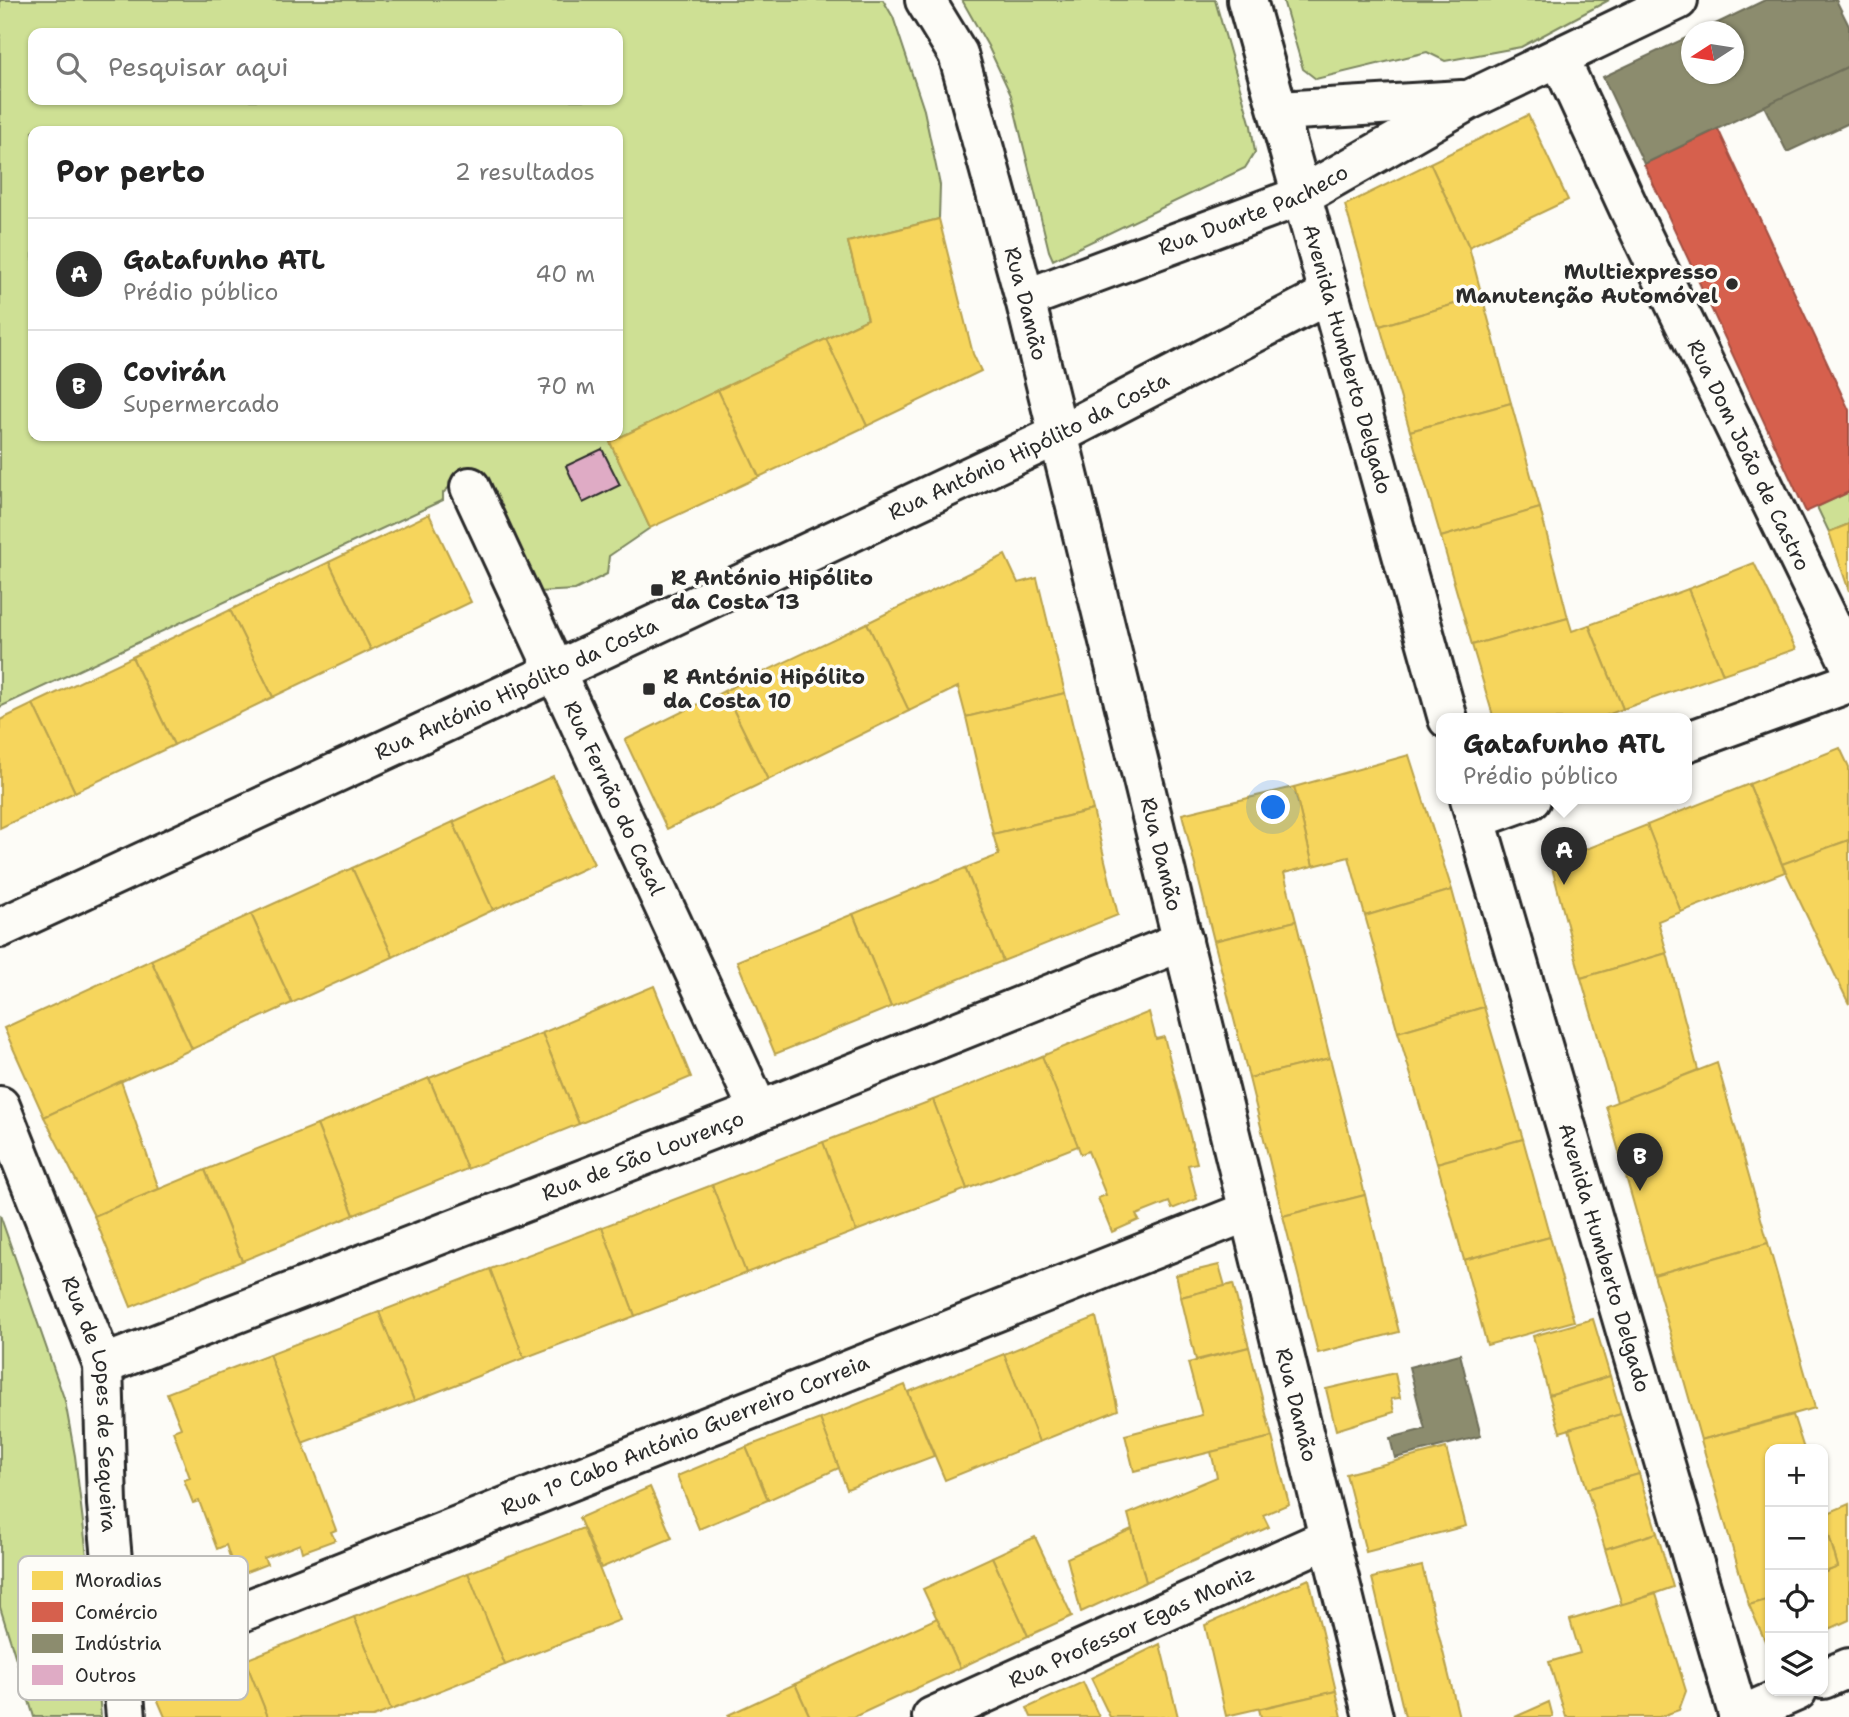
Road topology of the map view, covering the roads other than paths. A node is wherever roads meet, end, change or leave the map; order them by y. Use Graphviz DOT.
graph roads {
  1 [pos="925,0"];
  2 [pos="1247,0"];
  3 [pos="1678,0"];
  4 [pos="1559,57"];
  5 [pos="1471,99"];
  6 [pos="1279,111"];
  7 [pos="1301,196"];
  8 [pos="1329,294"];
  9 [pos="1025,299"];
  10 [pos="1058,435"];
  11 [pos="470,487"];
  12 [pos="1849,662"];
  13 [pos="556,671"];
  14 [pos="1849,683"];
  15 [pos="1446,713"];
  16 [pos="1692,740"];
  17 [pos="1502,804"];
  18 [pos="1473,809"];
  19 [pos="0,928"];
  20 [pos="1183,941"];
  21 [pos="0,1106"];
  22 [pos="759,1111"];
  23 [pos="1249,1211"];
  24 [pos="103,1365"];
  25 [pos="1329,1538"];
  26 [pos="112,1556"];
  27 [pos="248,1609"];
  28 [pos="1849,1668"];
  29 [pos="1828,1677"];
  30 [pos="1786,1696"];
  31 [pos="932,1717"];
  32 [pos="1373,1717"];
  33 [pos="1739,1717"];
  1 -- 9 [label="street, Rua Damão"];
  2 -- 6 [label="street, Avenida Humberto Delgado"];
  3 -- 4 [label="street, Rua Duarte Pacheco"];
  4 -- 5 [label="street, Rua Duarte Pacheco"];
  4 -- 12 [label="street, Rua Dom João de Castro"];
  5 -- 6 [label="street, Rua Duarte Pacheco"];
  5 -- 7 [label="street, Rua Duarte Pacheco"];
  6 -- 7 [label="street, Avenida Humberto Delgado"];
  7 -- 8 [label="street, Avenida Humberto Delgado"];
  7 -- 9 [label="street, Rua Duarte Pacheco"];
  8 -- 10 [label="street, Rua António Hipólito da Costa"];
  8 -- 15 [label="street, Avenida Humberto Delgado"];
  9 -- 10 [label="street, Rua Damão"];
  10 -- 13 [label="street, Rua António Hipólito da Costa"];
  10 -- 20 [label="street, Rua Damão"];
  11 -- 13 [label="street, Rua Fernão do Casal"];
  13 -- 19 [label="street, Rua António Hipólito da Costa"];
  13 -- 22 [label="street, Rua Fernão do Casal"];
  14 -- 16 [label="street"];
  17 -- 18 [label="street"];
  18 -- 33 [label="street, Avenida Humberto Delgado"];
  20 -- 22 [label="street, Rua de São Lourenço"];
  20 -- 23 [label="street, Rua Damão"];
  21 -- 24 [label="street, Rua de Lopes de Sequeira"];
  22 -- 24 [label="street, Rua de São Lourenço"];
  23 -- 25 [label="street, Rua Damão"];
  23 -- 27 [label="street, Rua 1º Cabo António Guerreiro Correia"];
  24 -- 26 [label="street, Rua de Lopes de Sequeira"];
  25 -- 31 [label="street, Rua Professor Egas Moniz"];
  25 -- 32 [label="street, Rua Damão"];
  28 -- 29 [label="street"];
  30 -- 33 [label="street"];
}
